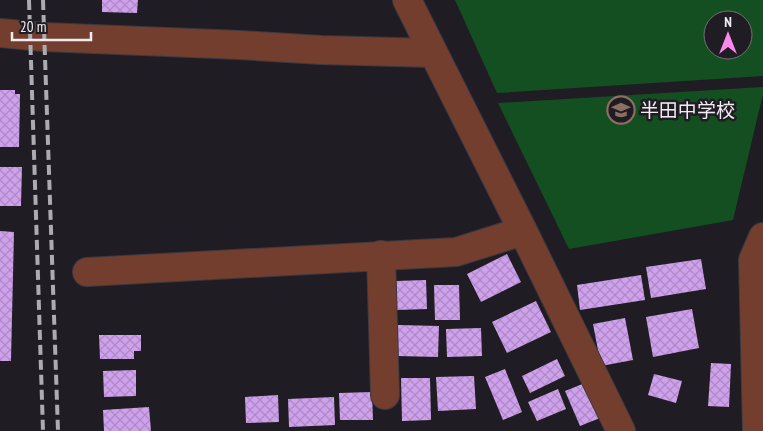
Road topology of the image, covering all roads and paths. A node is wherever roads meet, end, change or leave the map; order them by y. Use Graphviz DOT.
graph roads {
  1 [pos="407,0"];
  2 [pos="0,33"];
  3 [pos="433,52"];
  4 [pos="524,231"];
  5 [pos="760,253"];
  6 [pos="381,255"];
  7 [pos="87,272"];
  8 [pos="385,395"];
  9 [pos="621,431"];
  10 [pos="757,431"];
  1 -- 3 [label="street"];
  2 -- 3 [label="street"];
  3 -- 4 [label="street"];
  4 -- 6 [label="street"];
  4 -- 9 [label="street"];
  5 -- 10 [label="street"];
  6 -- 7 [label="street"];
  6 -- 8 [label="street"];
}
